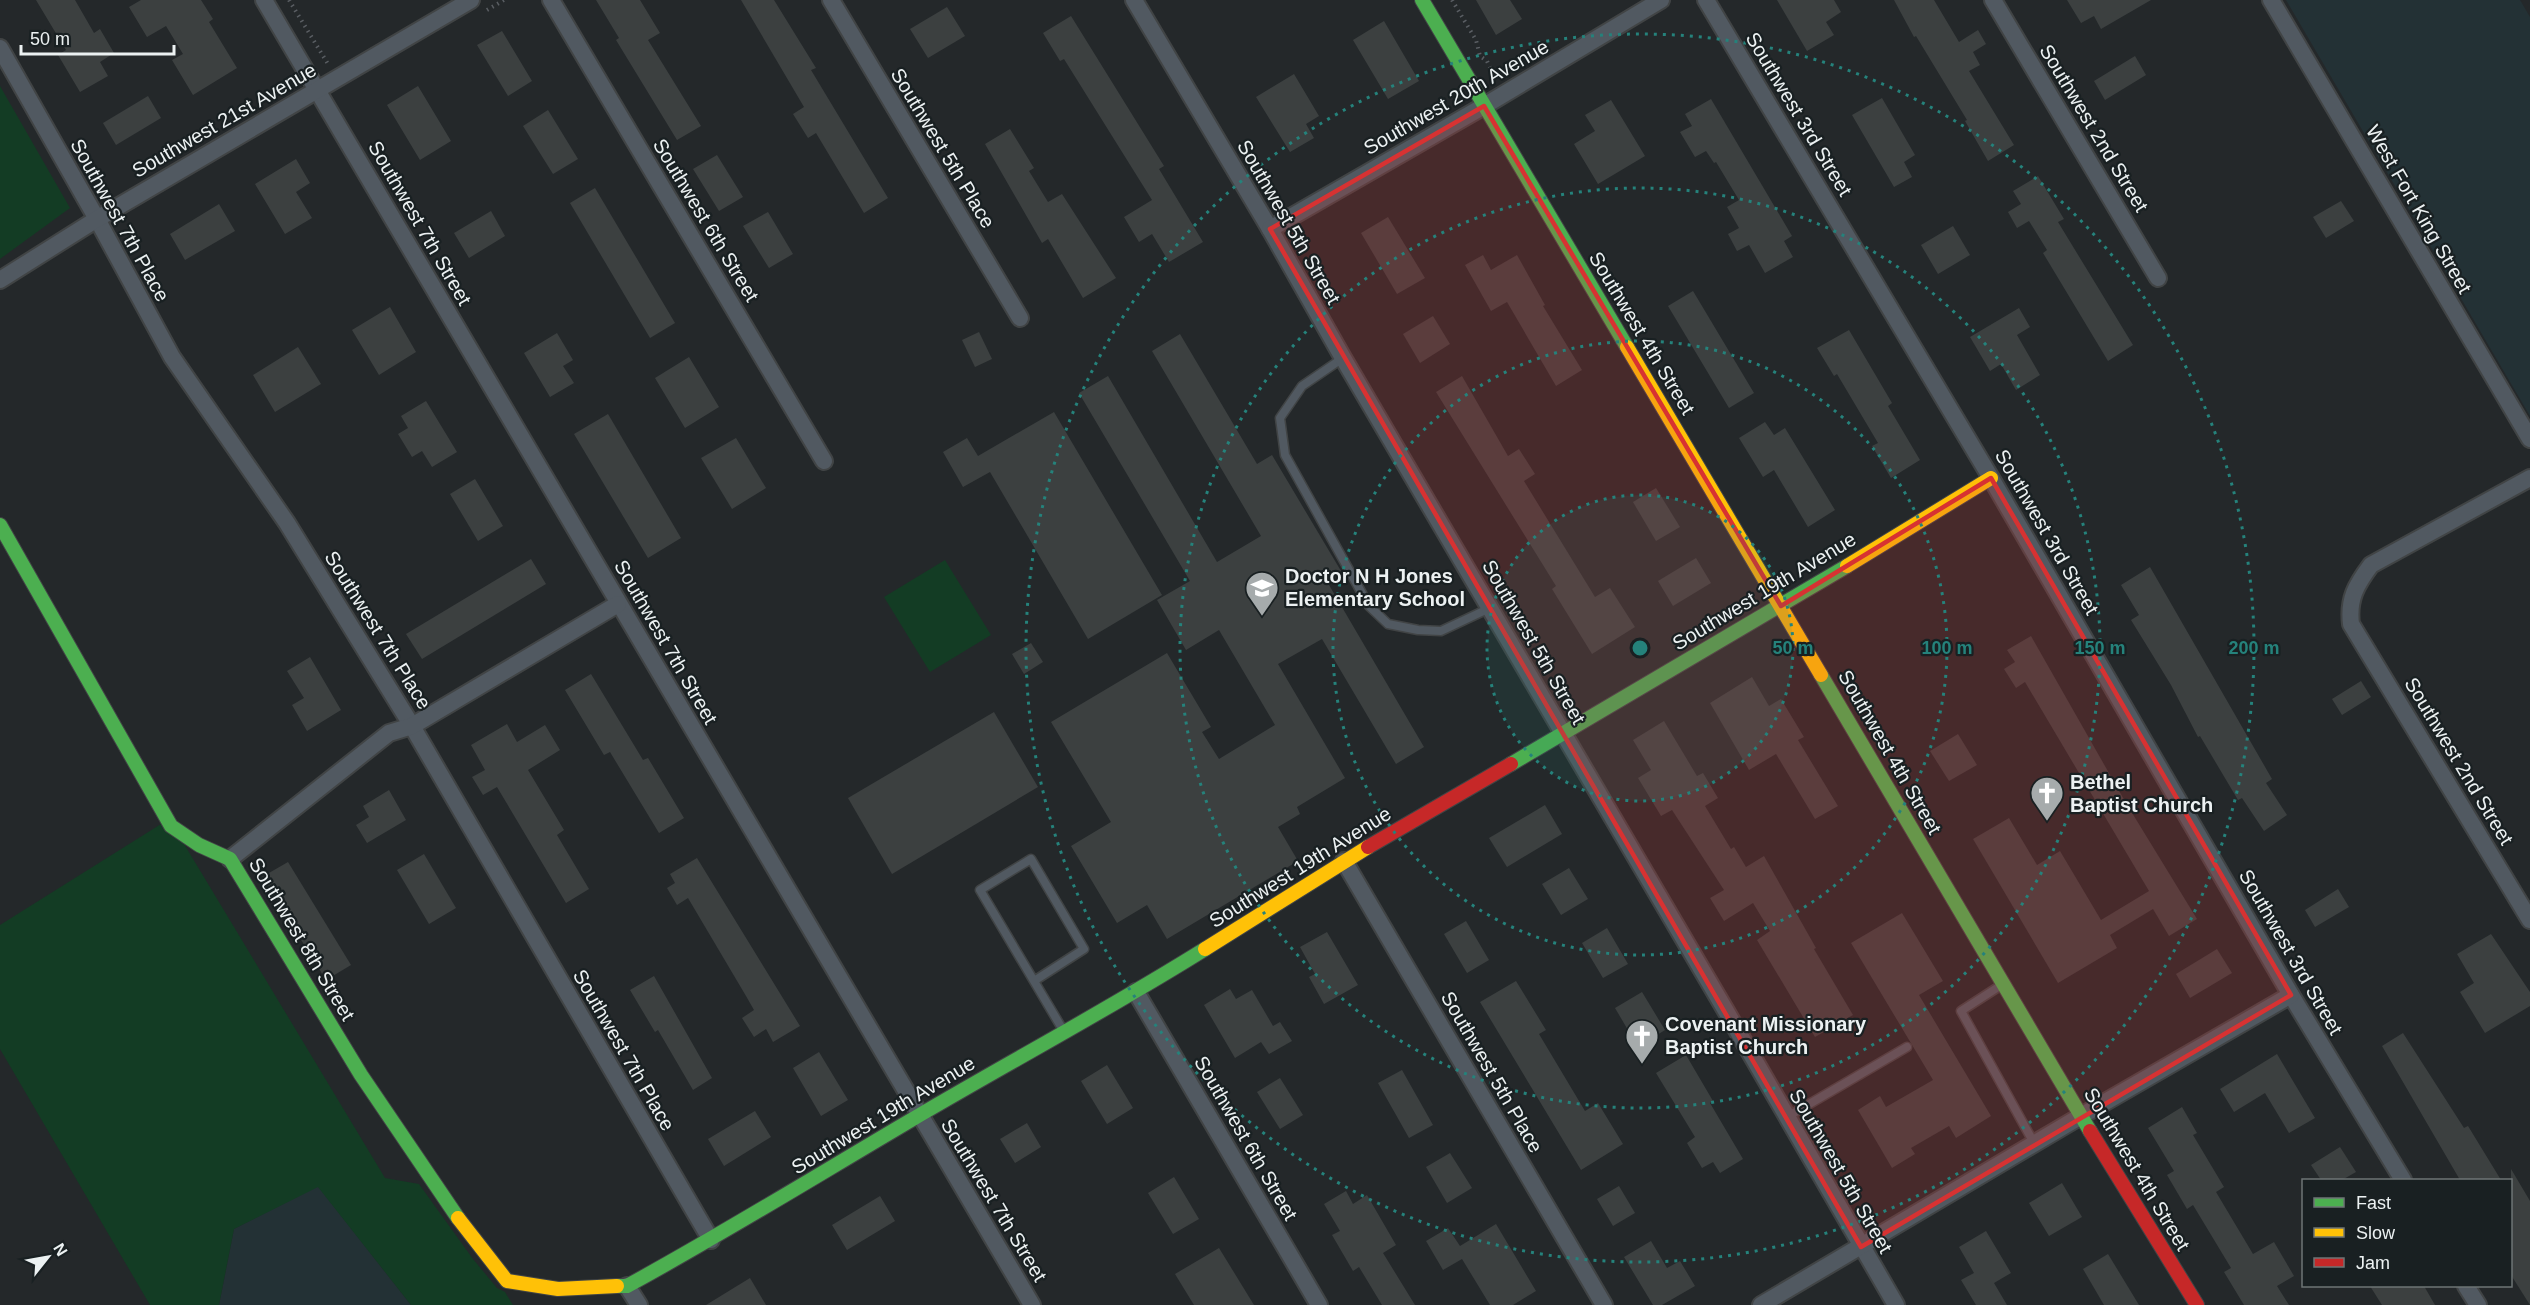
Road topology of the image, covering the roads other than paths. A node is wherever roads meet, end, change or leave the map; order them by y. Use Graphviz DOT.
graph roads {
  1 [pos="264,0"];
  2 [pos="471,0"];
  3 [pos="551,0"];
  4 [pos="831,0"];
  5 [pos="1134,0"];
  6 [pos="1422,0"];
  7 [pos="1661,0"];
  8 [pos="1706,0"];
  9 [pos="1993,0"];
  10 [pos="2271,0"];
  11 [pos="0,48"];
  12 [pos="318,89"];
  13 [pos="1484,106"];
  14 [pos="97,219"];
  15 [pos="1270,229"];
  16 [pos="2158,278"];
  17 [pos="0,280"];
  18 [pos="1020,318"];
  19 [pos="1342,358"];
  20 [pos="2530,439"];
  21 [pos="824,461"];
  22 [pos="1991,477"];
  23 [pos="2530,478"];
  24 [pos="0,525"];
  25 [pos="618,604"];
  26 [pos="1781,606"];
  27 [pos="1490,608"];
  28 [pos="412,726"];
  29 [pos="1562,732"];
  30 [pos="230,858"];
  31 [pos="1344,861"];
  32 [pos="2530,920"];
  33 [pos="1034,981"];
  34 [pos="2004,984"];
  35 [pos="1136,992"];
  36 [pos="2291,995"];
  37 [pos="1065,1032"];
  38 [pos="1907,1047"];
  39 [pos="919,1115"];
  40 [pos="2081,1116"];
  41 [pos="1786,1118"];
  42 [pos="2034,1143"];
  43 [pos="2402,1179"];
  44 [pos="711,1240"];
  45 [pos="1860,1247"];
  46 [pos="627,1286"];
  47 [pos="2467,1287"];
  48 [pos="639,1305"];
  49 [pos="1032,1305"];
  50 [pos="1319,1305"];
  51 [pos="1604,1305"];
  52 [pos="1761,1305"];
  53 [pos="1896,1305"];
  54 [pos="2197,1305"];
  55 [pos="2478,1305"];
  1 -- 12 [label="street, Southwest 7th Street"];
  2 -- 12 [label="street, Southwest 21st Avenue"];
  3 -- 21 [label="street, Southwest 6th Street"];
  4 -- 18 [label="street, Southwest 5th Place"];
  5 -- 15 [label="street, Southwest 5th Street"];
  6 -- 13 [label="street, Southwest 4th Street"];
  7 -- 13 [label="street, Southwest 20th Avenue"];
  8 -- 22 [label="street, Southwest 3rd Street"];
  9 -- 16 [label="street, Southwest 2nd Street"];
  10 -- 20 [label="street, West Fort King Street"];
  11 -- 14 [label="street, Southwest 7th Place"];
  12 -- 14 [label="street, Southwest 21st Avenue"];
  12 -- 25 [label="street, Southwest 7th Street"];
  13 -- 15 [label="street, Southwest 20th Avenue"];
  13 -- 26 [label="street, Southwest 4th Street"];
  14 -- 17 [label="street, Southwest 21st Avenue"];
  14 -- 28 [label="street, Southwest 7th Place"];
  15 -- 19 [label="street, Southwest 5th Street"];
  19 -- 27 [label="street, Southwest 5th Street"];
  19 -- 27 [label="lane"];
  22 -- 26 [label="street, Southwest 19th Avenue"];
  22 -- 36 [label="street, Southwest 3rd Street"];
  23 -- 32 [label="street, Southwest 2nd Street"];
  24 -- 30 [label="street, Southwest 8th Street"];
  25 -- 28 [label="street"];
  25 -- 39 [label="street, Southwest 7th Street"];
  26 -- 29 [label="street, Southwest 19th Avenue"];
  26 -- 34 [label="street, Southwest 4th Street"];
  27 -- 29 [label="street, Southwest 5th Street"];
  28 -- 30 [label="street"];
  28 -- 44 [label="street, Southwest 7th Place"];
  29 -- 31 [label="street, Southwest 19th Avenue"];
  29 -- 41 [label="street, Southwest 5th Street"];
  30 -- 46 [label="street, Southwest 8th Street"];
  31 -- 35 [label="street, Southwest 19th Avenue"];
  31 -- 51 [label="street, Southwest 5th Place"];
  33 -- 33 [label="lane"];
  33 -- 37 [label="lane"];
  34 -- 40 [label="street, Southwest 4th Street"];
  34 -- 42 [label="lane"];
  35 -- 37 [label="street, Southwest 19th Avenue"];
  35 -- 50 [label="street, Southwest 6th Street"];
  36 -- 40 [label="street"];
  36 -- 43 [label="street, Southwest 3rd Street"];
  37 -- 39 [label="street, Southwest 19th Avenue"];
  38 -- 41 [label="lane"];
  39 -- 44 [label="street, Southwest 19th Avenue"];
  39 -- 49 [label="street, Southwest 7th Street"];
  40 -- 42 [label="street"];
  40 -- 54 [label="street, Southwest 4th Street"];
  41 -- 45 [label="street, Southwest 5th Street"];
  42 -- 45 [label="street"];
  44 -- 46 [label="street, Southwest 19th Avenue"];
  45 -- 52 [label="street"];
  45 -- 53 [label="street, Southwest 5th Street"];
  46 -- 48 [label="street"];
  47 -- 55 [label="street"];
}
